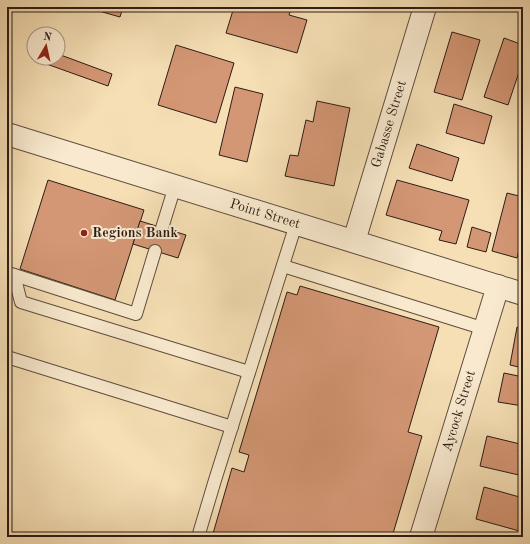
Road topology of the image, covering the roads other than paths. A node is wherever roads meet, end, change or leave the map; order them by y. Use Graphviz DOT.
graph roads {
  1 [pos="425,7"];
  2 [pos="7,134"];
  3 [pos="174,186"];
  4 [pos="296,224"];
  5 [pos="162,228"];
  6 [pos="354,241"];
  7 [pos="155,251"];
  8 [pos="283,266"];
  9 [pos="10,274"];
  10 [pos="498,286"];
  11 [pos="523,294"];
  12 [pos="485,329"];
  13 [pos="7,357"];
  14 [pos="250,372"];
  15 [pos="232,427"];
  16 [pos="198,537"];
  17 [pos="421,537"];
  1 -- 6 [label="street, Gabasse Street"];
  2 -- 3 [label="street, Point Street"];
  3 -- 4 [label="street, Point Street"];
  3 -- 5 [label="lane"];
  4 -- 6 [label="street, Point Street"];
  4 -- 8 [label="lane"];
  6 -- 10 [label="street, Point Street"];
  7 -- 9 [label="lane"];
  8 -- 12 [label="lane"];
  8 -- 14 [label="lane"];
  9 -- 14 [label="lane"];
  10 -- 11 [label="street, Point Street"];
  10 -- 12 [label="street, Aycock Street"];
  12 -- 17 [label="street, Aycock Street"];
  13 -- 15 [label="lane"];
  14 -- 15 [label="lane"];
  15 -- 16 [label="lane"];
}
